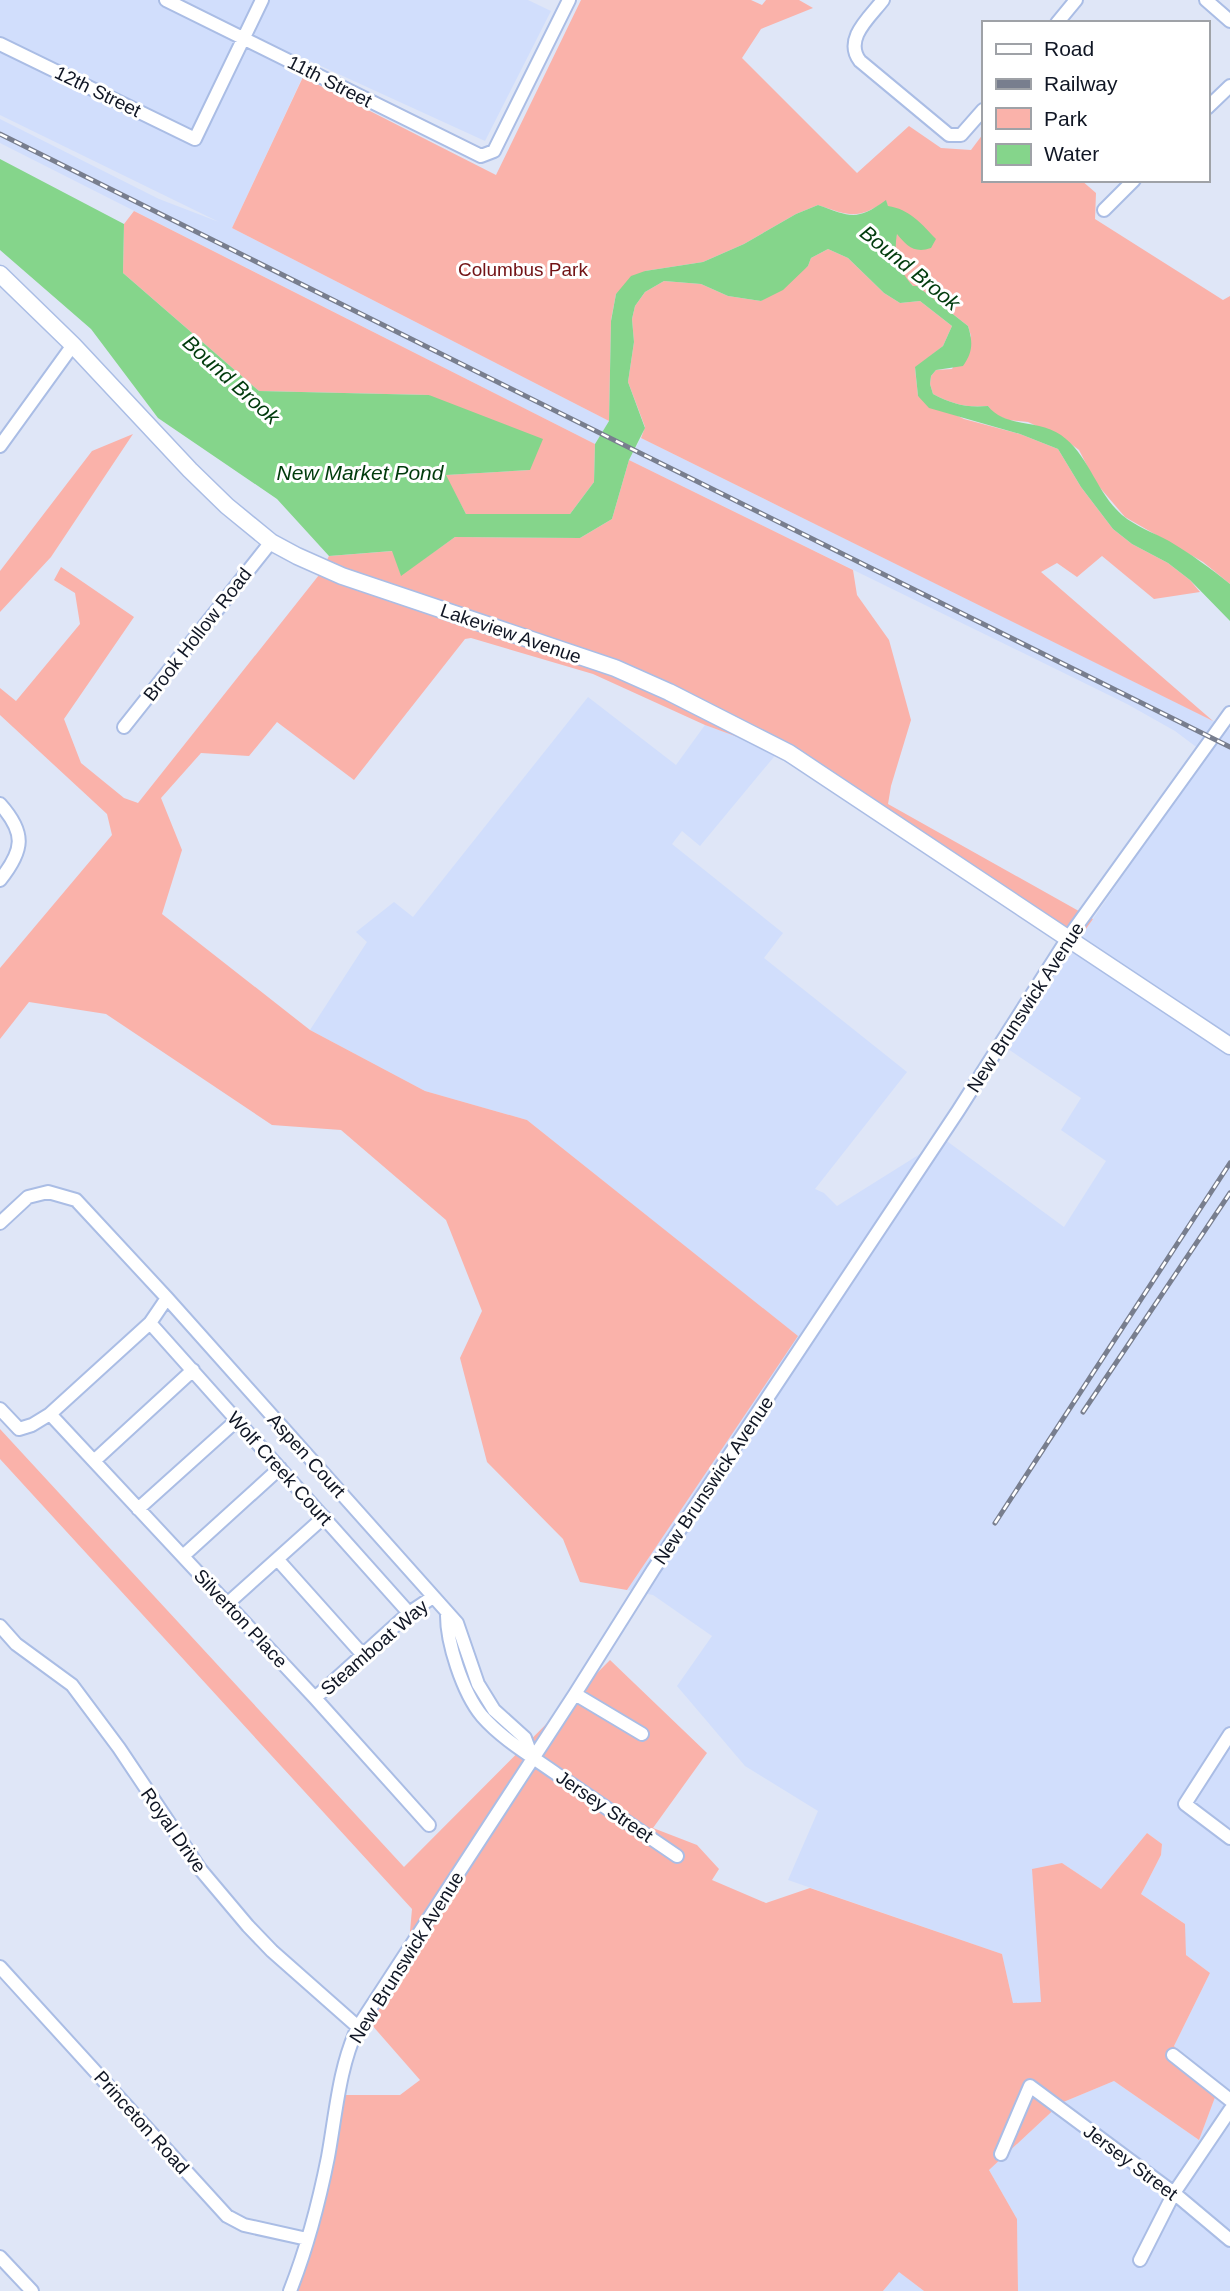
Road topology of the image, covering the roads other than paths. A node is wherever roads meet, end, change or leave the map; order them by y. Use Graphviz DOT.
graph roads {
  1 [pos="166,0"];
  2 [pos="262,0"];
  3 [pos="569,0"];
  4 [pos="883,0"];
  5 [pos="1076,0"];
  6 [pos="1206,0"];
  7 [pos="1059,21"];
  8 [pos="1230,21"];
  9 [pos="244,38"];
  10 [pos="0,44"];
  11 [pos="1230,86"];
  12 [pos="1209,106"];
  13 [pos="982,111"];
  14 [pos="1132,182"];
  15 [pos="1104,210"];
  16 [pos="0,274"];
  17 [pos="73,345"];
  18 [pos="0,446"];
  19 [pos="271,542"];
  20 [pos="1230,713"];
  21 [pos="124,727"];
  22 [pos="0,804"];
  23 [pos="0,880"];
  24 [pos="1068,938"];
  25 [pos="1230,1046"];
  26 [pos="0,1223"];
  27 [pos="167,1298"];
  28 [pos="150,1323"];
  29 [pos="192,1370"];
  30 [pos="0,1409"];
  31 [pos="50,1414"];
  32 [pos="237,1420"];
  33 [pos="94,1461"];
  34 [pos="280,1468"];
  35 [pos="138,1508"];
  36 [pos="324,1517"];
  37 [pos="183,1556"];
  38 [pos="278,1560"];
  39 [pos="433,1597"];
  40 [pos="227,1604"];
  41 [pos="410,1613"];
  42 [pos="0,1626"];
  43 [pos="363,1655"];
  44 [pos="575,1694"];
  45 [pos="315,1698"];
  46 [pos="642,1734"];
  47 [pos="1230,1734"];
  48 [pos="532,1757"];
  49 [pos="429,1825"];
  50 [pos="1230,1838"];
  51 [pos="677,1856"];
  52 [pos="0,1967"];
  53 [pos="358,2027"];
  54 [pos="1173,2055"];
  55 [pos="1230,2100"];
  56 [pos="1230,2110"];
  57 [pos="1001,2154"];
  58 [pos="1174,2193"];
  59 [pos="307,2239"];
  60 [pos="1230,2240"];
  61 [pos="0,2257"];
  62 [pos="1140,2260"];
  63 [pos="32,2291"];
  64 [pos="290,2291"];
  1 -- 9 [label="street, 11th Street"];
  2 -- 9 [label="street"];
  3 -- 9 [label="street, 11th Street"];
  4 -- 13 [label="street"];
  5 -- 7 [label="street"];
  6 -- 8 [label="street"];
  9 -- 10 [label="street, 12th Street"];
  11 -- 12 [label="street"];
  14 -- 15 [label="street"];
  16 -- 17 [label="main road, Lakeview Avenue"];
  17 -- 18 [label="street"];
  17 -- 19 [label="main road, Lakeview Avenue"];
  19 -- 21 [label="street, Brook Hollow Road"];
  19 -- 24 [label="main road, Lakeview Avenue"];
  20 -- 24 [label="street, New Brunswick Avenue"];
  22 -- 23 [label="street"];
  24 -- 25 [label="main road, Lakeview Avenue"];
  24 -- 44 [label="street, New Brunswick Avenue"];
  26 -- 27 [label="street, Aspen Court"];
  27 -- 28 [label="street"];
  27 -- 39 [label="street, Aspen Court"];
  28 -- 29 [label="street, Wolf Creek Court"];
  28 -- 31 [label="street"];
  29 -- 32 [label="street, Wolf Creek Court"];
  29 -- 33 [label="street"];
  30 -- 31 [label="street"];
  31 -- 33 [label="street, Silverton Place"];
  32 -- 34 [label="street, Wolf Creek Court"];
  32 -- 35 [label="street"];
  33 -- 35 [label="street, Silverton Place"];
  34 -- 36 [label="street, Wolf Creek Court"];
  34 -- 37 [label="street"];
  35 -- 37 [label="street, Silverton Place"];
  36 -- 38 [label="street"];
  36 -- 41 [label="street, Wolf Creek Court"];
  37 -- 40 [label="street, Silverton Place"];
  38 -- 40 [label="street"];
  38 -- 43 [label="street"];
  39 -- 41 [label="street, Steamboat Way"];
  39 -- 48 [label="street, Aspen Court"];
  40 -- 45 [label="street, Silverton Place"];
  41 -- 43 [label="street, Steamboat Way"];
  42 -- 53 [label="street, Royal Drive"];
  43 -- 45 [label="street, Steamboat Way"];
  44 -- 46 [label="street"];
  44 -- 48 [label="street, New Brunswick Avenue"];
  45 -- 49 [label="street, Silverton Place"];
  47 -- 50 [label="street"];
  48 -- 51 [label="street, Jersey Street"];
  48 -- 53 [label="street, New Brunswick Avenue"];
  52 -- 59 [label="street, Princeton Road"];
  53 -- 59 [label="street, New Brunswick Avenue"];
  54 -- 55 [label="street"];
  56 -- 58 [label="street"];
  57 -- 58 [label="street, Jersey Street"];
  58 -- 60 [label="street, Jersey Street"];
  58 -- 62 [label="street"];
  59 -- 64 [label="street, New Brunswick Avenue"];
  61 -- 63 [label="street"];
}
